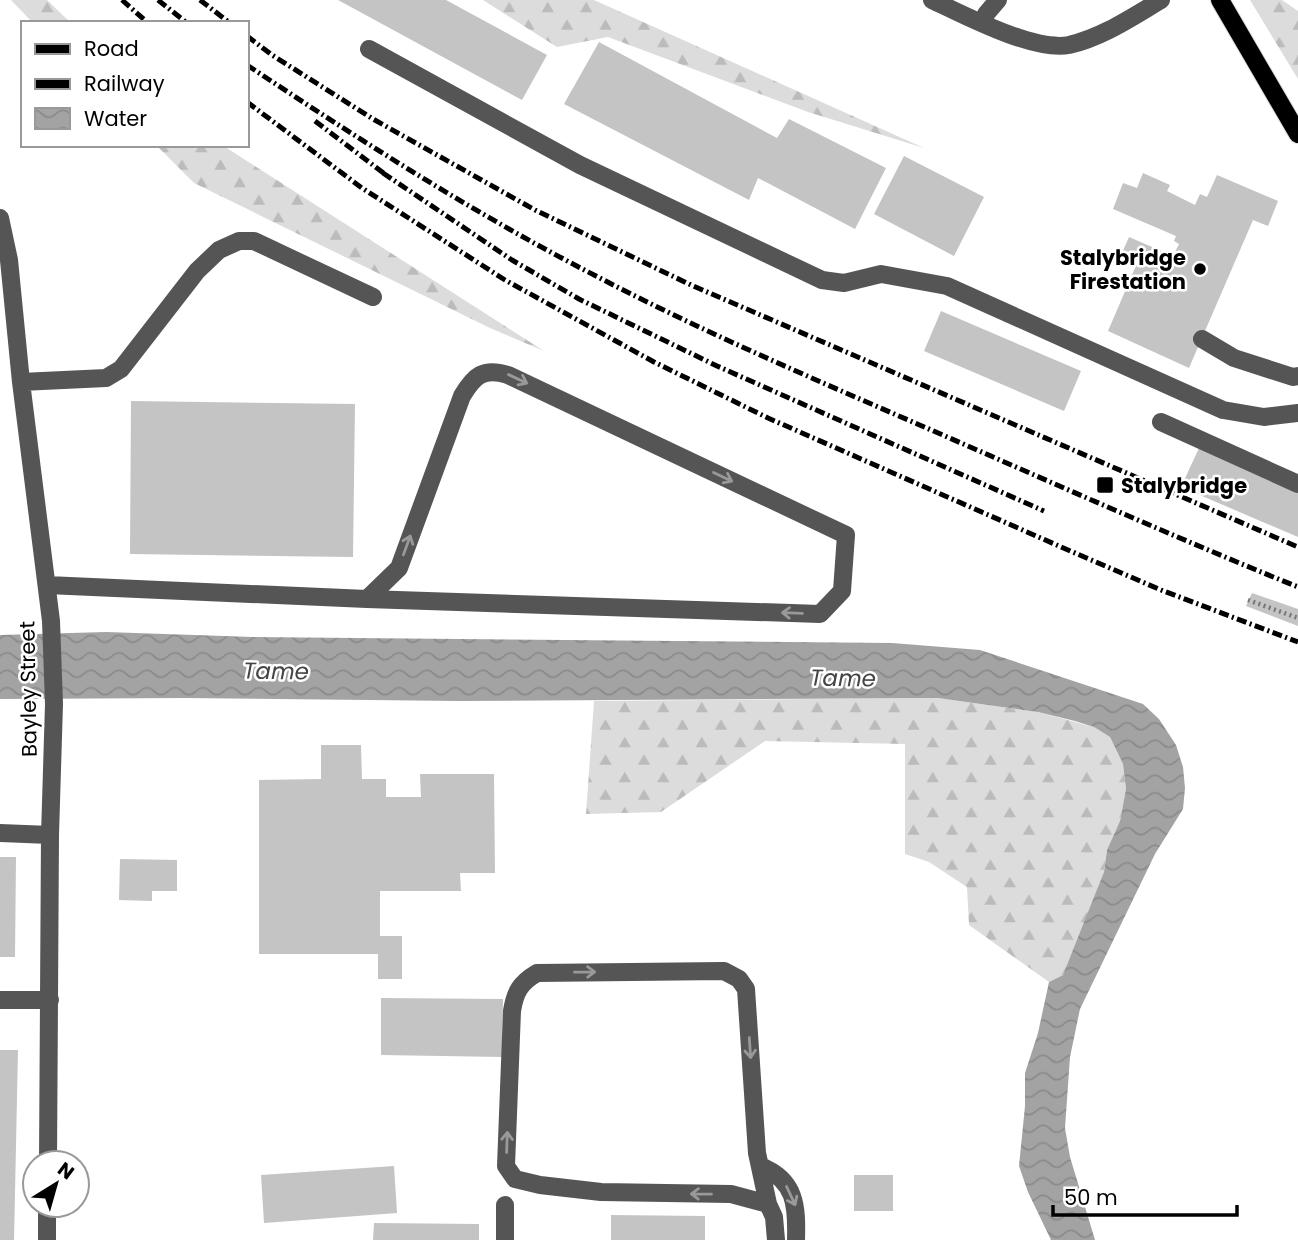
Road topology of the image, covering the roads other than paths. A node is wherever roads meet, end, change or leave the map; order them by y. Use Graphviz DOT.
graph roads {
  1 [pos="932,0"];
  2 [pos="998,0"];
  3 [pos="1161,0"];
  4 [pos="1220,0"];
  5 [pos="984,23"];
  6 [pos="369,48"];
  7 [pos="1298,134"];
  8 [pos="0,218"];
  9 [pos="373,297"];
  10 [pos="1202,339"];
  11 [pos="1298,376"];
  12 [pos="21,382"];
  13 [pos="1298,413"];
  14 [pos="1161,422"];
  15 [pos="1298,484"];
  16 [pos="47,584"];
  17 [pos="367,599"];
  18 [pos="0,833"];
  19 [pos="50,835"];
  20 [pos="0,1000"];
  21 [pos="50,1000"];
  22 [pos="48,1149"];
  23 [pos="760,1166"];
  24 [pos="768,1204"];
  25 [pos="505,1205"];
  26 [pos="47,1219"];
  27 [pos="47,1240"];
  28 [pos="505,1240"];
  29 [pos="776,1240"];
  30 [pos="796,1240"];
  1 -- 5 [label="street"];
  2 -- 5 [label="street"];
  3 -- 5 [label="street"];
  4 -- 7 [label="main road"];
  6 -- 13 [label="street"];
  8 -- 12 [label="street, Bayley Street"];
  9 -- 12 [label="street"];
  10 -- 11 [label="street"];
  12 -- 16 [label="street, Bayley Street"];
  14 -- 15 [label="street"];
  16 -- 17 [label="street"];
  16 -- 19 [label="street, Bayley Street"];
  17 -- 17 [label="street, one-way"];
  18 -- 19 [label="street"];
  19 -- 21 [label="street, Bayley Street"];
  20 -- 21 [label="street"];
  21 -- 22 [label="street, Bayley Street"];
  23 -- 24 [label="street"];
  24 -- 23 [label="street, one-way"];
  23 -- 30 [label="street, one-way"];
  24 -- 29 [label="street"];
  25 -- 28 [label="street"];
  26 -- 27 [label="street"];
}
